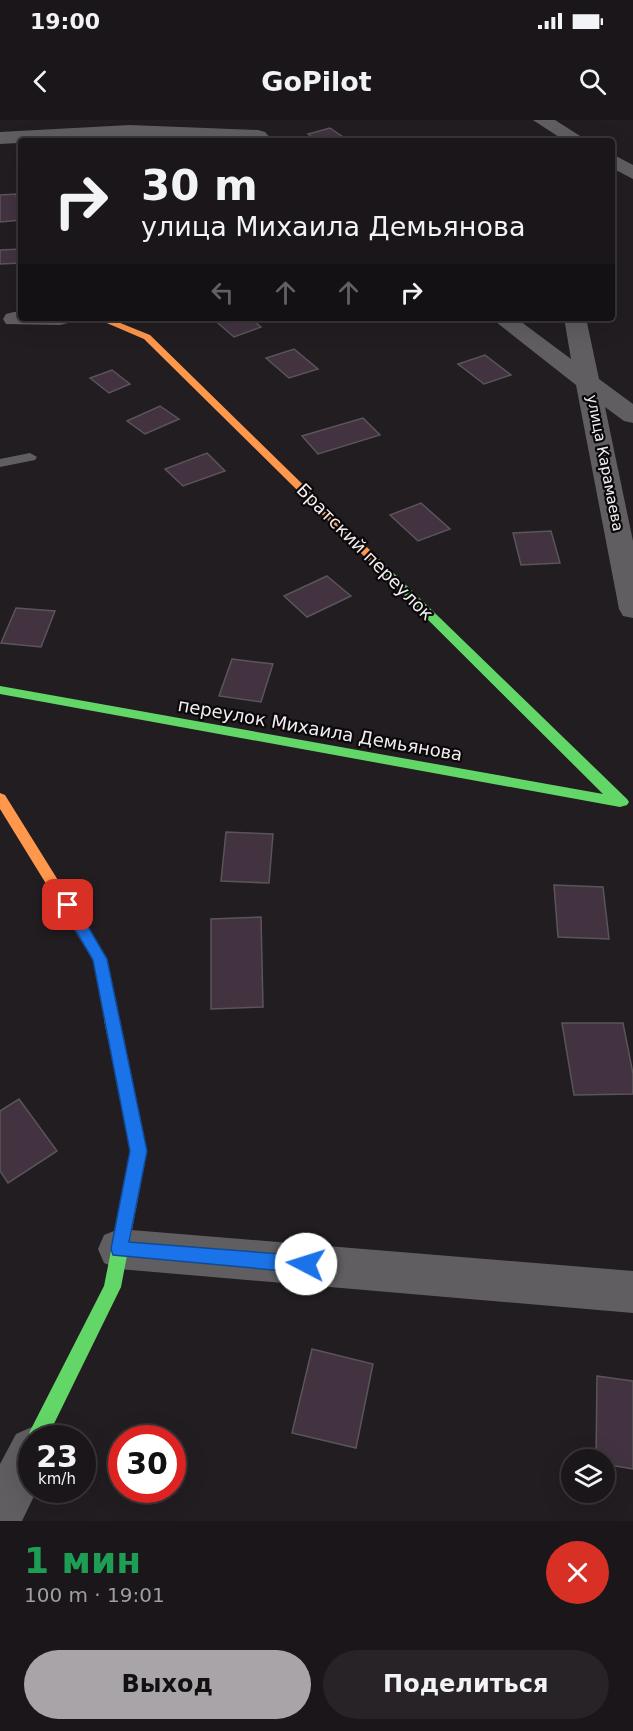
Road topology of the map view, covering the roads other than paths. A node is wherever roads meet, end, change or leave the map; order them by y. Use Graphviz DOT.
graph roads {
  1 [pos="534,120"];
  2 [pos="542,120"];
  3 [pos="0,138"];
  4 [pos="260,138"];
  5 [pos="537,138"];
  6 [pos="574,138"];
  7 [pos="615,162"];
  8 [pos="633,173"];
  9 [pos="14,320"];
  10 [pos="18,320"];
  11 [pos="107,321"];
  12 [pos="506,321"];
  13 [pos="576,321"];
  14 [pos="589,383"];
  15 [pos="633,416"];
  16 [pos="30,457"];
  17 [pos="0,463"];
  18 [pos="633,609"];
  19 [pos="0,690"];
  20 [pos="0,798"];
  21 [pos="626,803"];
  22 [pos="119,1249"];
  23 [pos="633,1292"];
  24 [pos="43,1425"];
  25 [pos="18,1478"];
  26 [pos="0,1514"];
  1 -- 5 [label="street"];
  2 -- 6 [label="street"];
  3 -- 4 [label="street"];
  7 -- 8 [label="street"];
  9 -- 10 [label="street"];
  11 -- 21 [label="street, Братский переулок"];
  12 -- 14 [label="street"];
  13 -- 14 [label="street, улица Карамаева"];
  14 -- 15 [label="street"];
  14 -- 18 [label="street, улица Карамаева"];
  16 -- 17 [label="lane"];
  19 -- 21 [label="street, переулок Михаила Демьянова"];
  20 -- 22 [label="street"];
  22 -- 23 [label="street"];
  22 -- 24 [label="street"];
  25 -- 26 [label="street"];
}
